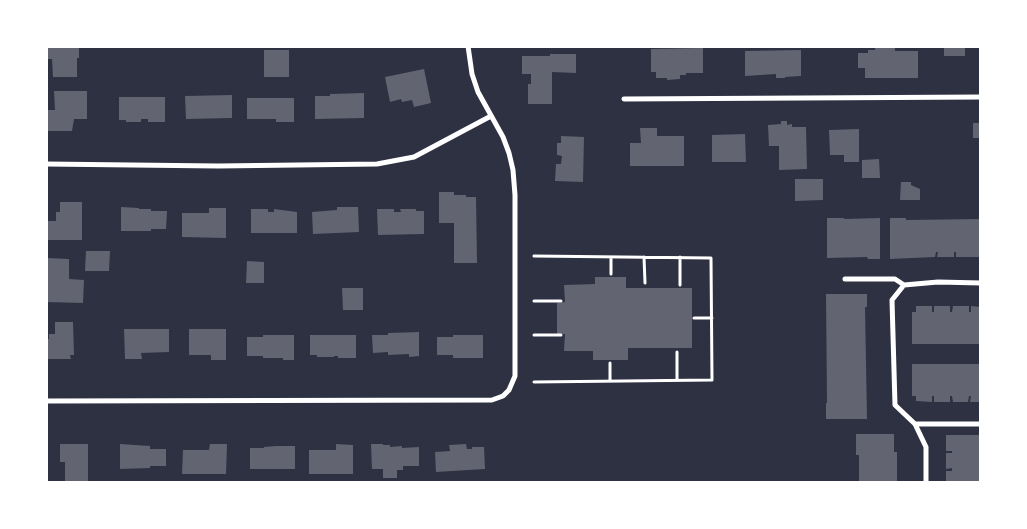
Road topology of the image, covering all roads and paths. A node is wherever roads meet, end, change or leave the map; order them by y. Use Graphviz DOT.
graph roads {
  1 [pos="468,46"];
  2 [pos="981,97"];
  3 [pos="624,99"];
  4 [pos="491,116"];
  5 [pos="46,164"];
  6 [pos="534,256"];
  7 [pos="611,257"];
  8 [pos="644,257"];
  9 [pos="680,257"];
  10 [pos="611,274"];
  11 [pos="845,279"];
  12 [pos="645,283"];
  13 [pos="981,283"];
  14 [pos="680,285"];
  15 [pos="904,285"];
  16 [pos="534,301"];
  17 [pos="561,301"];
  18 [pos="694,318"];
  19 [pos="712,318"];
  20 [pos="534,335"];
  21 [pos="561,335"];
  22 [pos="677,352"];
  23 [pos="610,363"];
  24 [pos="677,380"];
  25 [pos="610,381"];
  26 [pos="534,382"];
  27 [pos="46,401"];
  28 [pos="915,424"];
  29 [pos="981,424"];
  30 [pos="926,483"];
  1 -- 4 [label="street"];
  2 -- 3 [label="street"];
  4 -- 5 [label="street"];
  4 -- 27 [label="street"];
  6 -- 7 [label="path"];
  7 -- 8 [label="path"];
  7 -- 10 [label="path"];
  8 -- 9 [label="path"];
  8 -- 12 [label="path"];
  9 -- 14 [label="path"];
  9 -- 19 [label="path"];
  11 -- 15 [label="street"];
  13 -- 15 [label="street"];
  15 -- 28 [label="street"];
  16 -- 17 [label="path"];
  18 -- 19 [label="path"];
  19 -- 24 [label="path"];
  20 -- 21 [label="path"];
  22 -- 24 [label="path"];
  23 -- 25 [label="path"];
  24 -- 25 [label="path"];
  25 -- 26 [label="path"];
  28 -- 29 [label="street"];
  28 -- 30 [label="street"];
}
